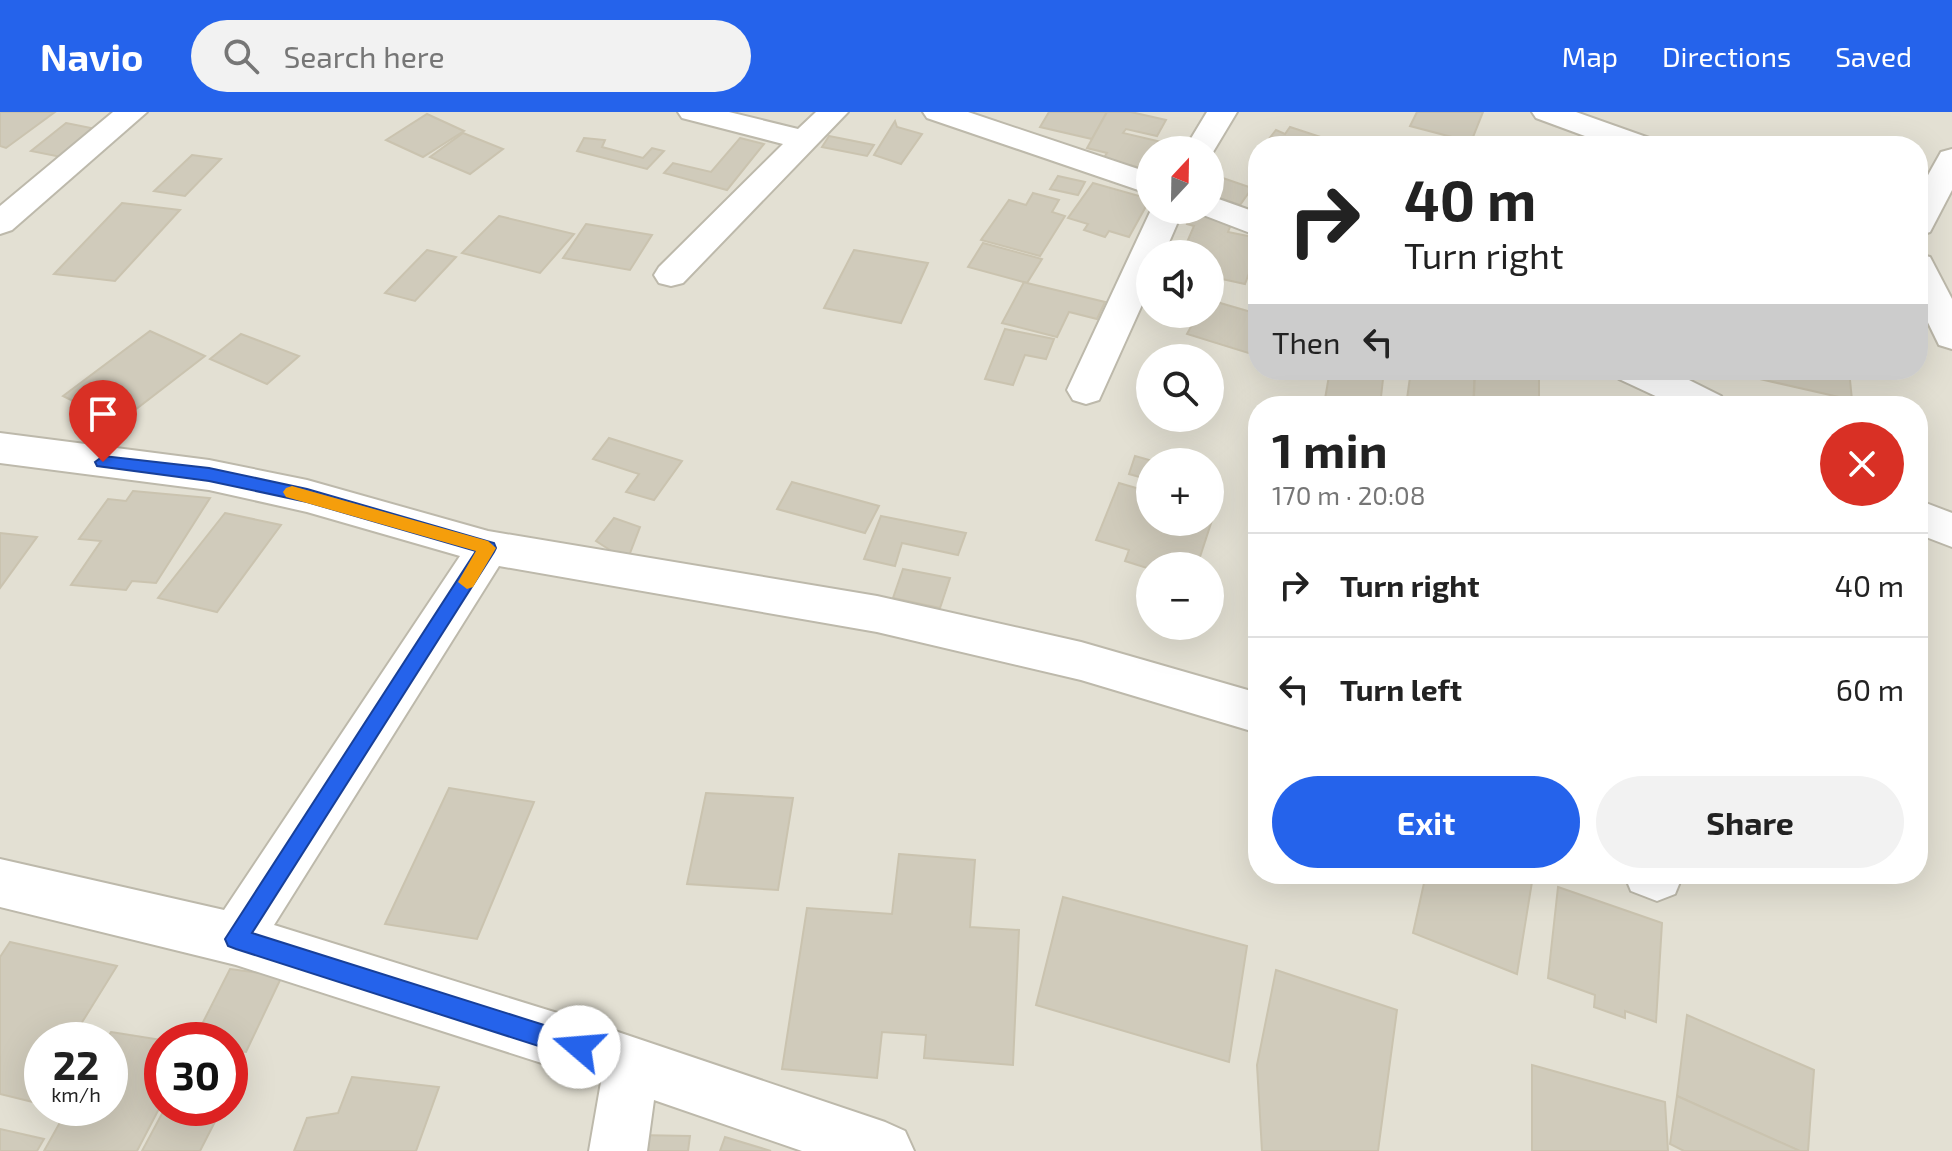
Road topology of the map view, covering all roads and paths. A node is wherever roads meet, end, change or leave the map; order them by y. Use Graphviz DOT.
graph roads {
  1 [pos="132,112"];
  2 [pos="693,112"];
  3 [pos="833,112"];
  4 [pos="938,112"];
  5 [pos="1222,112"];
  6 [pos="1547,112"];
  7 [pos="1208,136"];
  8 [pos="1596,136"];
  9 [pos="803,140"];
  10 [pos="1952,159"];
  11 [pos="1136,179"];
  12 [pos="13,196"];
  13 [pos="1928,206"];
  14 [pos="1224,212"];
  15 [pos="1248,221"];
  16 [pos="0,223"];
  17 [pos="1161,224"];
  18 [pos="1928,251"];
  19 [pos="1952,260"];
  20 [pos="671,275"];
  21 [pos="1928,286"];
  22 [pos="1952,336"];
  23 [pos="1657,380"];
  24 [pos="1086,390"];
  25 [pos="1690,396"];
  26 [pos="0,448"];
  27 [pos="1928,520"];
  28 [pos="1952,531"];
  29 [pos="488,548"];
  30 [pos="1248,710"];
  31 [pos="0,883"];
  32 [pos="236,939"];
  33 [pos="632,1065"];
  34 [pos="618,1151"];
  35 [pos="885,1151"];
  1 -- 12 [label="street"];
  2 -- 9 [label="street"];
  3 -- 9 [label="street"];
  4 -- 11 [label="street"];
  5 -- 7 [label="street"];
  6 -- 8 [label="street"];
  9 -- 20 [label="street"];
  10 -- 13 [label="street"];
  12 -- 16 [label="street"];
  14 -- 15 [label="street"];
  17 -- 24 [label="street"];
  18 -- 19 [label="street"];
  21 -- 22 [label="street"];
  23 -- 25 [label="street"];
  26 -- 29 [label="street"];
  27 -- 28 [label="street"];
  29 -- 30 [label="street"];
  29 -- 32 [label="street"];
  31 -- 32 [label="street"];
  32 -- 33 [label="street"];
  33 -- 34 [label="street"];
  33 -- 35 [label="street"];
}
